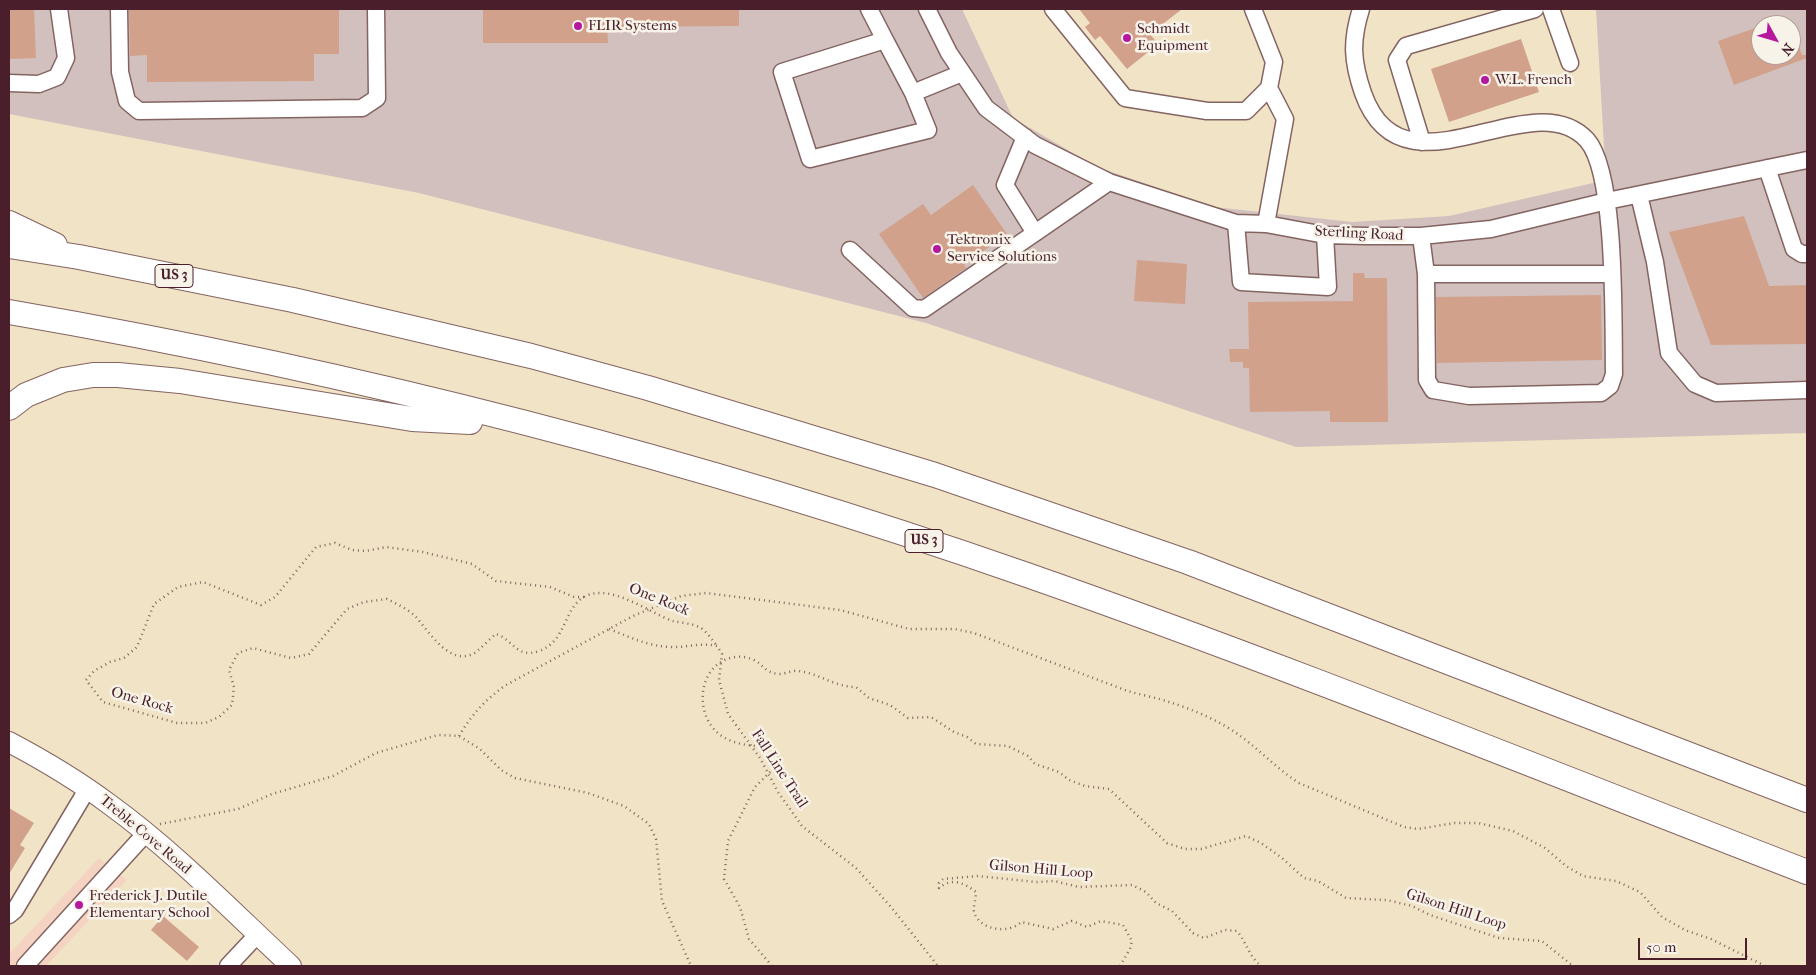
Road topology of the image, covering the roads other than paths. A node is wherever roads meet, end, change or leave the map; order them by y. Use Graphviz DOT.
graph roads {
  1 [pos="59,9"];
  2 [pos="119,9"];
  3 [pos="376,9"];
  4 [pos="869,9"];
  5 [pos="927,9"];
  6 [pos="1053,9"];
  7 [pos="1253,9"];
  8 [pos="1361,9"];
  9 [pos="1535,9"];
  10 [pos="1551,9"];
  11 [pos="885,40"];
  12 [pos="1570,63"];
  13 [pos="962,73"];
  14 [pos="9,83"];
  15 [pos="1269,88"];
  16 [pos="913,93"];
  17 [pos="1025,137"];
  18 [pos="1422,142"];
  19 [pos="1807,160"];
  20 [pos="1767,168"];
  21 [pos="1109,182"];
  22 [pos="1639,195"];
  23 [pos="1607,201"];
  24 [pos="9,223"];
  25 [pos="1236,224"];
  26 [pos="1266,224"];
  27 [pos="1035,233"];
  28 [pos="1325,235"];
  29 [pos="1421,236"];
  30 [pos="9,246"];
  31 [pos="850,250"];
  32 [pos="1807,254"];
  33 [pos="79,257"];
  34 [pos="1426,274"];
  35 [pos="1612,274"];
  36 [pos="9,312"];
  37 [pos="1807,390"];
  38 [pos="9,408"];
  39 [pos="525,424"];
  40 [pos="9,742"];
  41 [pos="88,788"];
  42 [pos="1807,800"];
  43 [pos="143,831"];
  44 [pos="1807,872"];
  45 [pos="9,915"];
  46 [pos="258,935"];
  47 [pos="26,966"];
  48 [pos="228,966"];
  49 [pos="291,966"];
  1 -- 14 [label="street"];
  2 -- 3 [label="street"];
  4 -- 11 [label="street"];
  5 -- 13 [label="street, Sterling Road"];
  6 -- 15 [label="street"];
  7 -- 15 [label="street"];
  8 -- 18 [label="street"];
  9 -- 18 [label="street"];
  10 -- 12 [label="street"];
  11 -- 16 [label="street"];
  11 -- 16 [label="street"];
  13 -- 16 [label="street"];
  13 -- 17 [label="street, Sterling Road"];
  15 -- 26 [label="street"];
  17 -- 21 [label="street, Sterling Road"];
  17 -- 27 [label="street"];
  18 -- 23 [label="street"];
  19 -- 20 [label="street, Sterling Road"];
  20 -- 22 [label="street, Sterling Road"];
  20 -- 32 [label="street"];
  21 -- 25 [label="street, Sterling Road"];
  21 -- 27 [label="street"];
  22 -- 23 [label="street, Sterling Road"];
  22 -- 37 [label="street"];
  23 -- 29 [label="street, Sterling Road"];
  23 -- 35 [label="street"];
  24 -- 33 [label="highway"];
  25 -- 26 [label="street, Sterling Road"];
  25 -- 28 [label="street"];
  26 -- 28 [label="street, Sterling Road"];
  27 -- 31 [label="street"];
  28 -- 29 [label="street, Sterling Road"];
  29 -- 34 [label="street"];
  30 -- 33 [label="highway, US 3"];
  33 -- 42 [label="highway, US 3"];
  34 -- 35 [label="street"];
  34 -- 35 [label="street"];
  36 -- 39 [label="highway, US 3"];
  38 -- 39 [label="highway"];
  39 -- 44 [label="highway, US 3"];
  40 -- 41 [label="main road, Treble Cove Road"];
  41 -- 43 [label="main road, Treble Cove Road"];
  41 -- 45 [label="street"];
  43 -- 46 [label="main road, Treble Cove Road"];
  43 -- 47 [label="street"];
  46 -- 48 [label="street"];
  46 -- 49 [label="main road, Treble Cove Road"];
}
